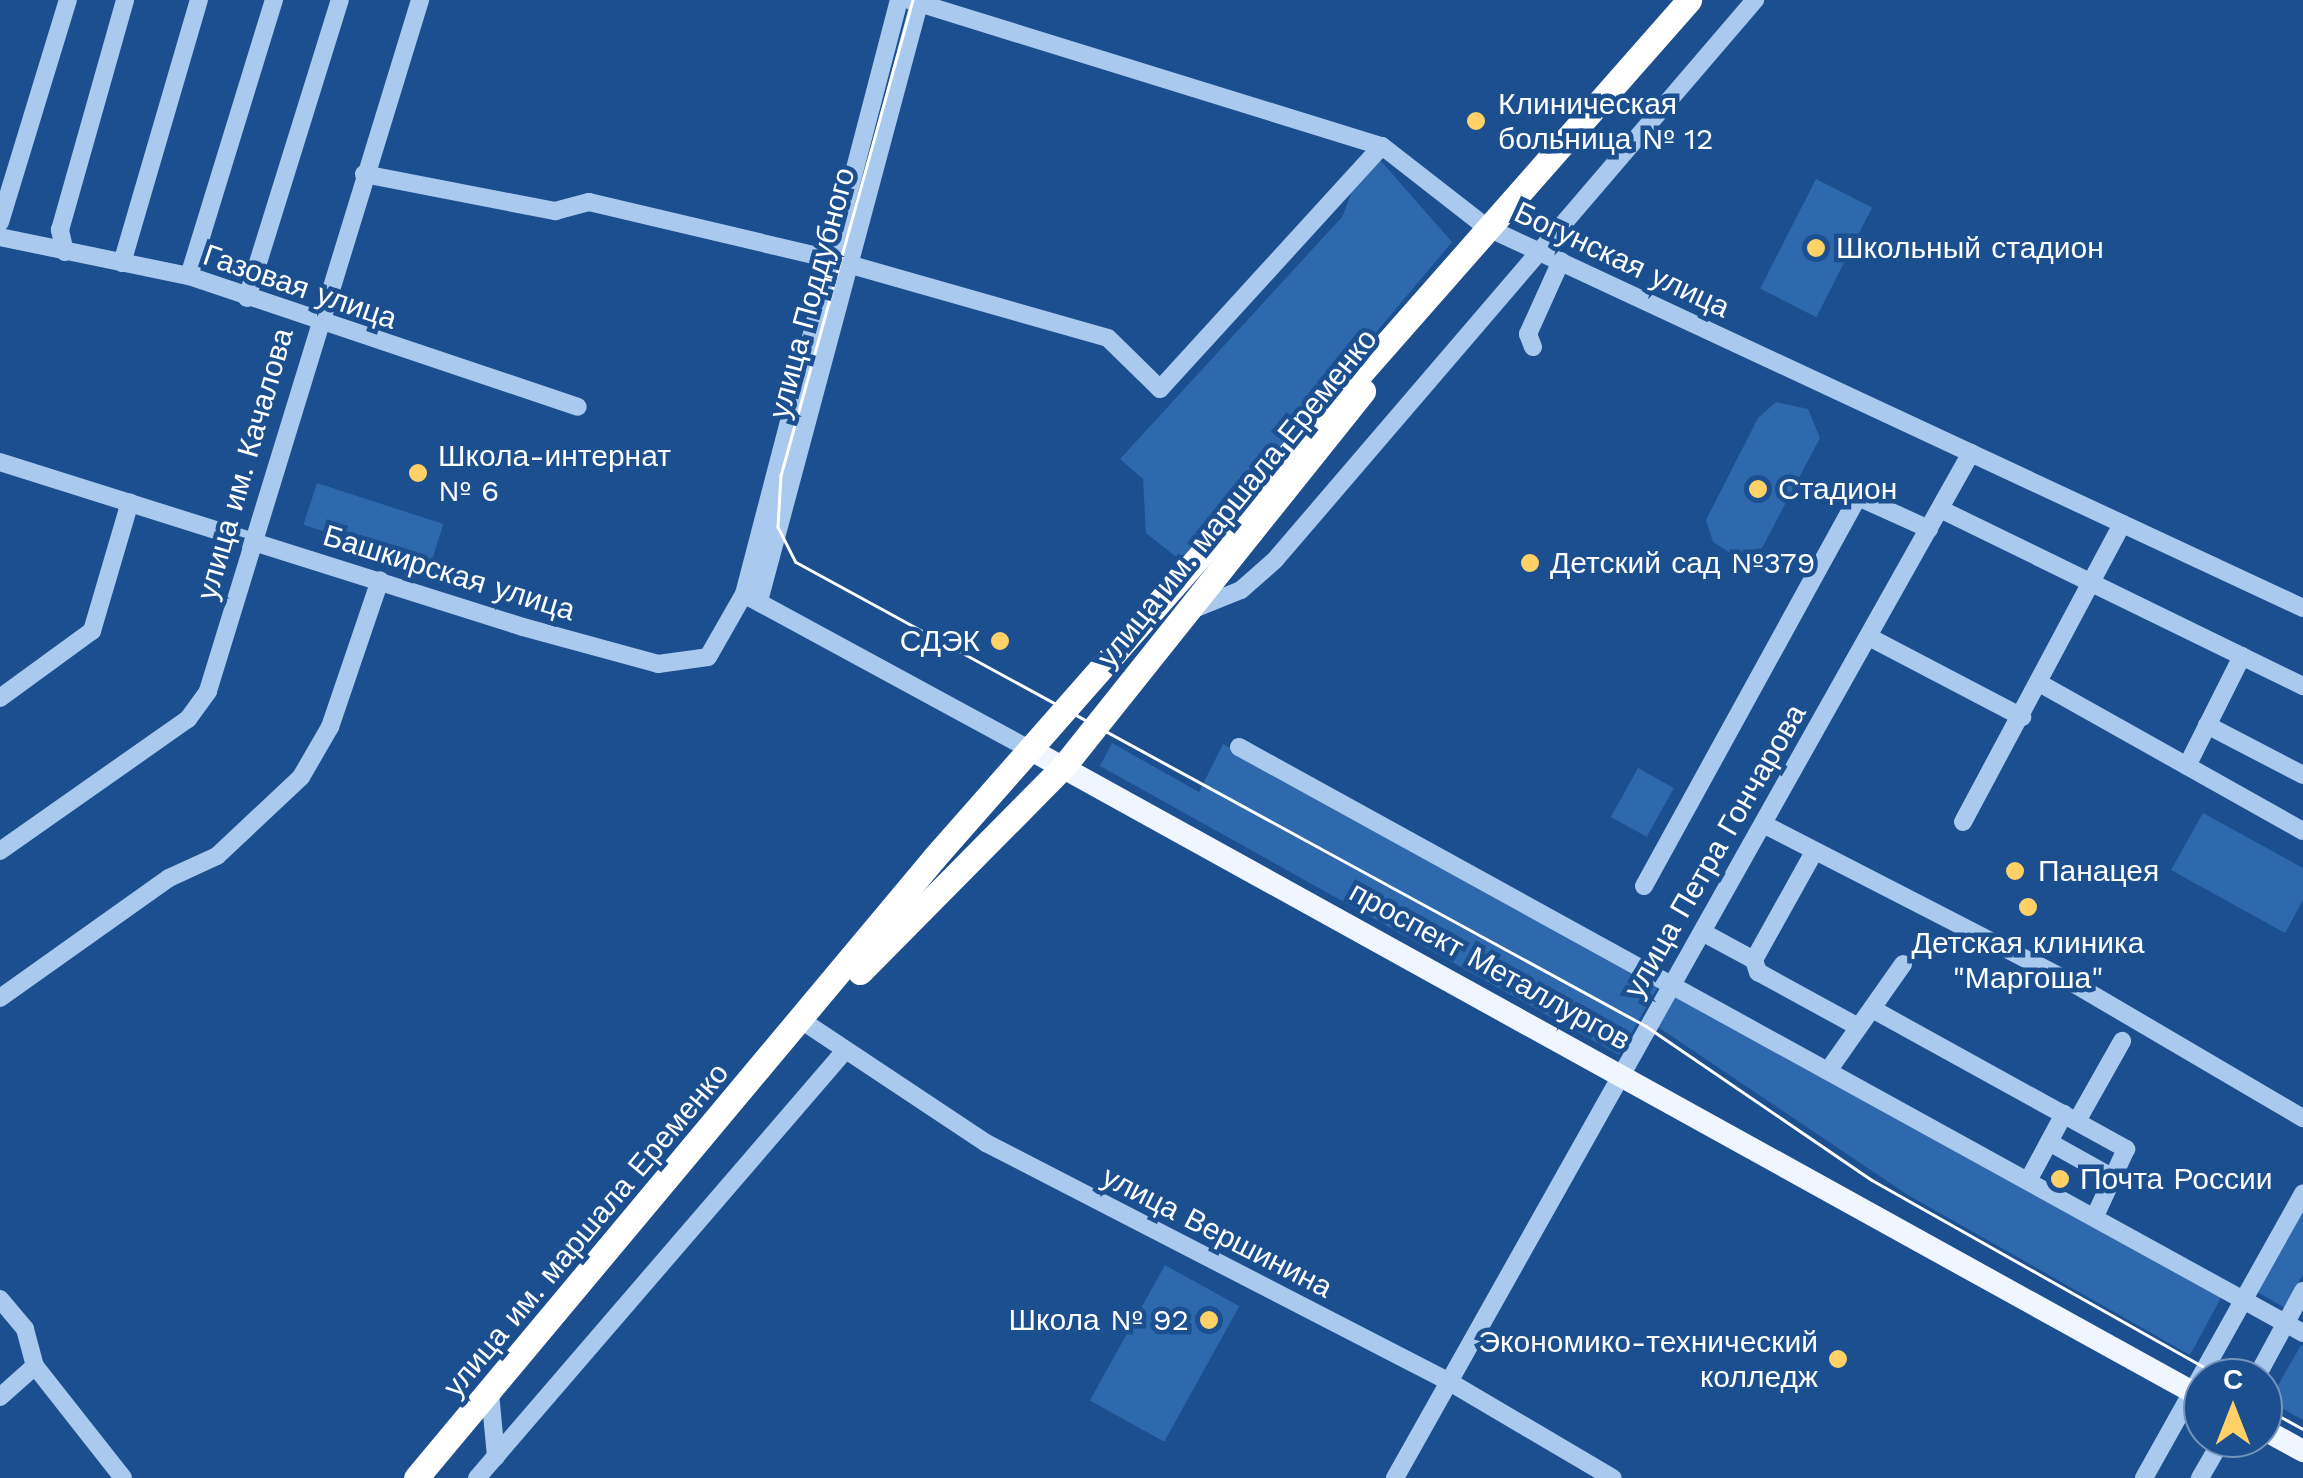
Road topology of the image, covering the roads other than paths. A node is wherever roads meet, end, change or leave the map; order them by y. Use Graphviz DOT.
graph roads {
  1 [pos="68,0"];
  2 [pos="125,0"];
  3 [pos="199,0"];
  4 [pos="274,0"];
  5 [pos="340,0"];
  6 [pos="420,0"];
  7 [pos="900,0"];
  8 [pos="1688,0"];
  9 [pos="1705,0"];
  10 [pos="1755,0"];
  11 [pos="916,1"];
  12 [pos="1382,146"];
  13 [pos="364,174"];
  14 [pos="0,222"];
  15 [pos="1491,229"];
  16 [pos="0,237"];
  17 [pos="1536,249"];
  18 [pos="65,252"];
  19 [pos="1561,261"];
  20 [pos="122,262"];
  21 [pos="839,262"];
  22 [pos="188,276"];
  23 [pos="247,298"];
  24 [pos="314,324"];
  25 [pos="1534,347"];
  26 [pos="578,406"];
  27 [pos="1971,453"];
  28 [pos="0,462"];
  29 [pos="770,487"];
  30 [pos="130,502"];
  31 [pos="1940,510"];
  32 [pos="2122,524"];
  33 [pos="1929,529"];
  34 [pos="252,540"];
  35 [pos="380,580"];
  36 [pos="2092,583"];
  37 [pos="1166,591"];
  38 [pos="752,598"];
  39 [pos="2303,608"];
  40 [pos="1188,611"];
  41 [pos="1869,637"];
  42 [pos="2242,656"];
  43 [pos="2041,684"];
  44 [pos="2303,686"];
  45 [pos="0,698"];
  46 [pos="2022,717"];
  47 [pos="2208,725"];
  48 [pos="1238,747"];
  49 [pos="1033,750"];
  50 [pos="2187,766"];
  51 [pos="1063,767"];
  52 [pos="2303,775"];
  53 [pos="1963,822"];
  54 [pos="1765,825"];
  55 [pos="2303,831"];
  56 [pos="0,851"];
  57 [pos="1814,852"];
  58 [pos="934,858"];
  59 [pos="959,881"];
  60 [pos="1644,886"];
  61 [pos="1704,933"];
  62 [pos="1754,960"];
  63 [pos="1902,964"];
  64 [pos="1674,981"];
  65 [pos="0,998"];
  66 [pos="1876,1011"];
  67 [pos="804,1022"];
  68 [pos="1853,1024"];
  69 [pos="2122,1040"];
  70 [pos="844,1053"];
  71 [pos="1830,1068"];
  72 [pos="1620,1070"];
  73 [pos="2071,1118"];
  74 [pos="2303,1118"];
  75 [pos="2049,1142"];
  76 [pos="2030,1179"];
  77 [pos="2116,1179"];
  78 [pos="2303,1193"];
  79 [pos="2095,1216"];
  80 [pos="2303,1291"];
  81 [pos="0,1298"];
  82 [pos="2244,1298"];
  83 [pos="2286,1322"];
  84 [pos="2303,1333"];
  85 [pos="2216,1358"];
  86 [pos="2267,1358"];
  87 [pos="35,1366"];
  88 [pos="1448,1381"];
  89 [pos="2183,1388"];
  90 [pos="490,1393"];
  91 [pos="0,1397"];
  92 [pos="2183,1419"];
  93 [pos="496,1456"];
  94 [pos="123,1478"];
  95 [pos="416,1478"];
  96 [pos="477,1478"];
  97 [pos="1395,1478"];
  98 [pos="1613,1478"];
  99 [pos="2144,1478"];
  1 -- 14 [label="street"];
  2 -- 18 [label="street"];
  3 -- 20 [label="street"];
  4 -- 22 [label="street"];
  5 -- 23 [label="street"];
  6 -- 13 [label="street, улица им. Качалова"];
  7 -- 21 [label="street, улица Поддубного"];
  8 -- 15 [label="highway, улица им. маршала Еременко"];
  9 -- 15 [label="highway, улица им. маршала Еременко"];
  10 -- 17 [label="street"];
  11 -- 12 [label="street, Богунская улица"];
  11 -- 21 [label="street, улица Поддубного"];
  12 -- 15 [label="street, Богунская улица"];
  12 -- 21 [label="street"];
  13 -- 21 [label="street"];
  13 -- 24 [label="street, улица им. Качалова"];
  15 -- 17 [label="street, Богунская улица"];
  15 -- 37 [label="highway, улица им. маршала Еременко"];
  15 -- 40 [label="highway, улица им. маршала Еременко"];
  16 -- 18 [label="street, Газовая улица"];
  17 -- 19 [label="street, Богунская улица"];
  17 -- 40 [label="street"];
  18 -- 20 [label="street, Газовая улица"];
  19 -- 25 [label="street"];
  19 -- 27 [label="street, Богунская улица"];
  20 -- 22 [label="street, Газовая улица"];
  21 -- 29 [label="street, улица Поддубного"];
  21 -- 38 [label="street, улица Поддубного"];
  22 -- 23 [label="street, Газовая улица"];
  23 -- 24 [label="street, Газовая улица"];
  24 -- 26 [label="street, Газовая улица"];
  24 -- 34 [label="street, улица им. Качалова"];
  27 -- 31 [label="street, улица Петра Гончарова"];
  27 -- 32 [label="street, Богунская улица"];
  28 -- 30 [label="street, Башкирская улица"];
  29 -- 38 [label="street, Башкирская улица"];
  30 -- 34 [label="street, Башкирская улица"];
  30 -- 45 [label="street"];
  31 -- 33 [label="street, улица Петра Гончарова"];
  31 -- 36 [label="street"];
  32 -- 36 [label="street"];
  32 -- 39 [label="street, Богунская улица"];
  33 -- 41 [label="street, улица Петра Гончарова"];
  33 -- 60 [label="street"];
  34 -- 35 [label="street, Башкирская улица"];
  34 -- 56 [label="street, улица им. Качалова"];
  35 -- 38 [label="street, Башкирская улица"];
  35 -- 65 [label="street"];
  36 -- 42 [label="street"];
  36 -- 43 [label="street"];
  37 -- 40 [label="highway"];
  37 -- 49 [label="highway, улица им. маршала Еременко"];
  38 -- 49 [label="street, проспект Металлургов"];
  40 -- 51 [label="highway, улица им. маршала Еременко"];
  41 -- 46 [label="street"];
  41 -- 54 [label="street, улица Петра Гончарова"];
  42 -- 44 [label="street"];
  42 -- 47 [label="street"];
  43 -- 46 [label="street"];
  43 -- 50 [label="street"];
  46 -- 53 [label="street"];
  47 -- 50 [label="street"];
  47 -- 52 [label="street"];
  48 -- 64 [label="street"];
  49 -- 51 [label="main road, проспект Металлургов"];
  49 -- 58 [label="highway, улица им. маршала Еременко"];
  50 -- 55 [label="street"];
  51 -- 59 [label="highway, улица им. маршала Еременко"];
  51 -- 72 [label="main road, проспект Металлургов"];
  54 -- 57 [label="street"];
  54 -- 61 [label="street, улица Петра Гончарова"];
  57 -- 62 [label="street"];
  57 -- 74 [label="street"];
  58 -- 59 [label="highway"];
  58 -- 67 [label="highway, улица им. маршала Еременко"];
  59 -- 67 [label="highway, улица им. маршала Еременко"];
  61 -- 62 [label="street"];
  61 -- 64 [label="street, улица Петра Гончарова"];
  62 -- 68 [label="street"];
  63 -- 66 [label="street"];
  64 -- 71 [label="street"];
  64 -- 72 [label="street, улица Петра Гончарова"];
  66 -- 68 [label="street"];
  66 -- 73 [label="street"];
  67 -- 70 [label="street, улица Вершинина"];
  67 -- 90 [label="highway, улица им. маршала Еременко"];
  68 -- 71 [label="street"];
  69 -- 73 [label="street"];
  70 -- 88 [label="street, улица Вершинина"];
  70 -- 93 [label="street"];
  71 -- 76 [label="street"];
  72 -- 88 [label="street, улица Петра Гончарова"];
  72 -- 89 [label="main road, проспект Металлургов"];
  73 -- 75 [label="street"];
  73 -- 77 [label="street"];
  75 -- 76 [label="street"];
  75 -- 77 [label="street"];
  76 -- 79 [label="street"];
  77 -- 79 [label="street"];
  78 -- 82 [label="street"];
  79 -- 82 [label="street"];
  80 -- 83 [label="street"];
  81 -- 87 [label="street"];
  82 -- 83 [label="street"];
  82 -- 85 [label="street"];
  83 -- 84 [label="street"];
  83 -- 86 [label="street"];
  87 -- 91 [label="street"];
  87 -- 94 [label="street"];
  88 -- 97 [label="street, улица Петра Гончарова"];
  88 -- 98 [label="street, улица Вершинина"];
  90 -- 93 [label="street"];
  90 -- 95 [label="highway, улица им. маршала Еременко"];
  92 -- 99 [label="street"];
  93 -- 96 [label="street"];
}
